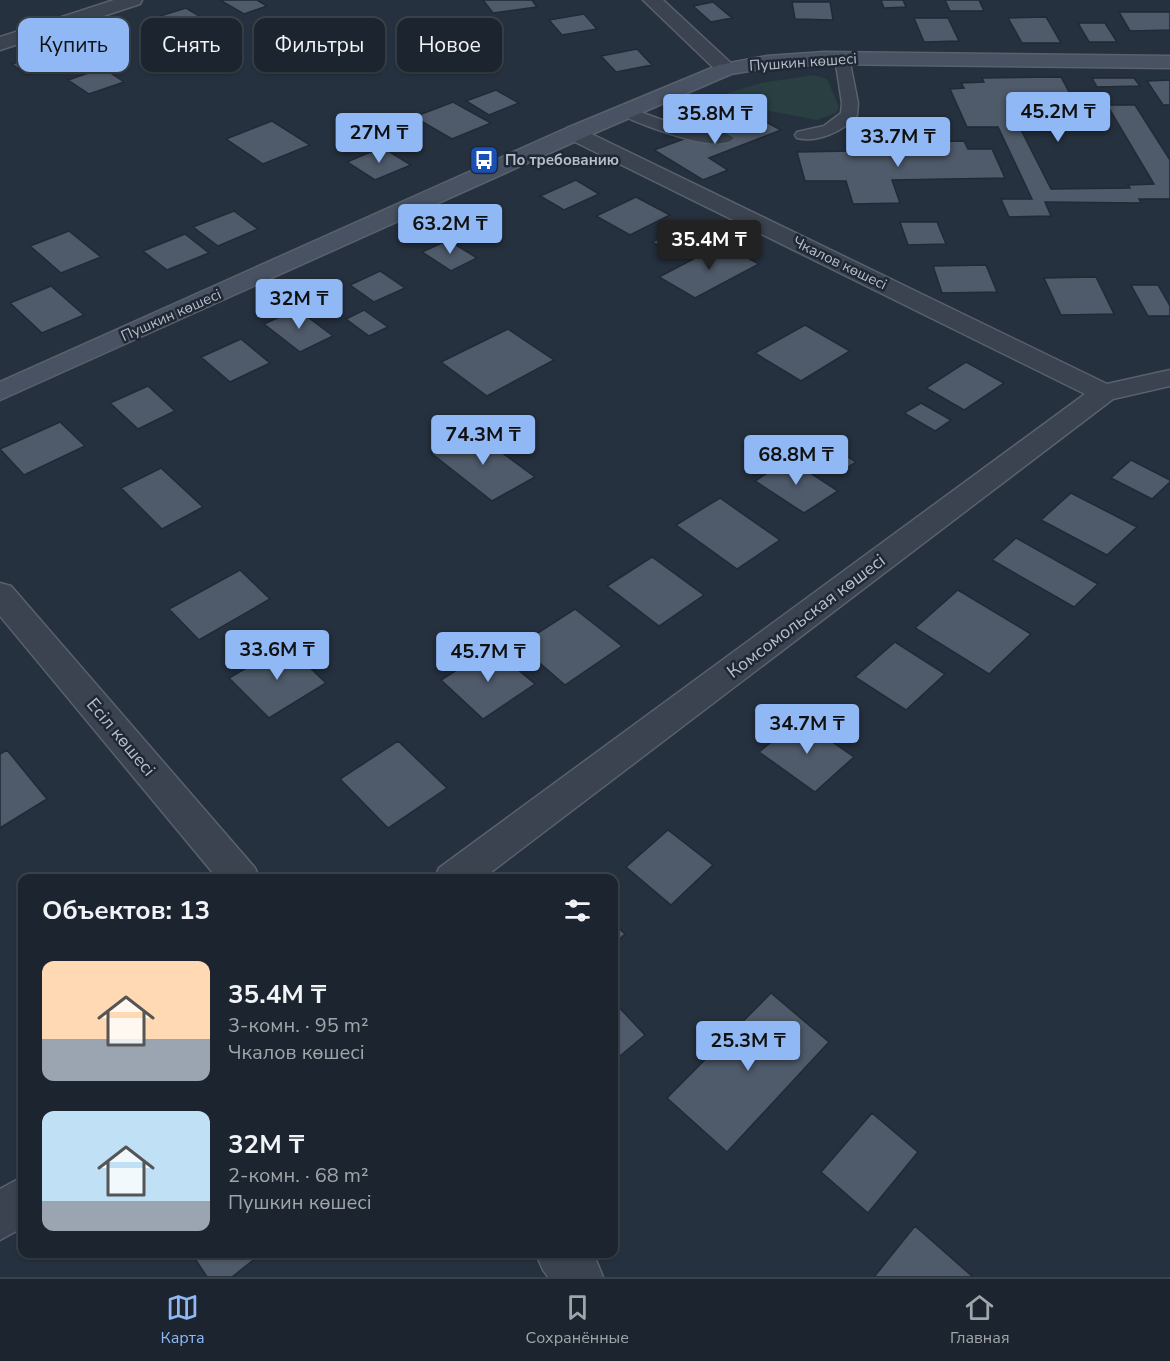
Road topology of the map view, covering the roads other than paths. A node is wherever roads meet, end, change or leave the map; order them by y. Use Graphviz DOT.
graph roads {
  1 [pos="133,0"];
  2 [pos="652,0"];
  3 [pos="0,44"];
  4 [pos="842,58"];
  5 [pos="1170,62"];
  6 [pos="726,69"];
  7 [pos="627,112"];
  8 [pos="575,133"];
  9 [pos="803,135"];
  10 [pos="726,138"];
  11 [pos="1170,378"];
  12 [pos="0,392"];
  13 [pos="1104,393"];
  14 [pos="0,594"];
  15 [pos="237,874"];
  16 [pos="460,874"];
  17 [pos="18,1203"];
  18 [pos="0,1216"];
  19 [pos="562,1258"];
  20 [pos="579,1277"];
  1 -- 3 [label="street"];
  2 -- 6 [label="street"];
  4 -- 5 [label="street, Пушкин көшесі"];
  4 -- 6 [label="street, Пушкин көшесі"];
  4 -- 9 [label="lane"];
  6 -- 7 [label="street, Пушкин көшесі"];
  7 -- 8 [label="street, Пушкин көшесі"];
  7 -- 10 [label="lane"];
  8 -- 12 [label="street, Пушкин көшесі"];
  8 -- 13 [label="street, Чкалов көшесі"];
  11 -- 13 [label="street, Комсомольская көшесі"];
  13 -- 16 [label="street, Комсомольская көшесі"];
  14 -- 15 [label="street, Есіл көшесі"];
  17 -- 18 [label="street"];
  19 -- 20 [label="street"];
}
